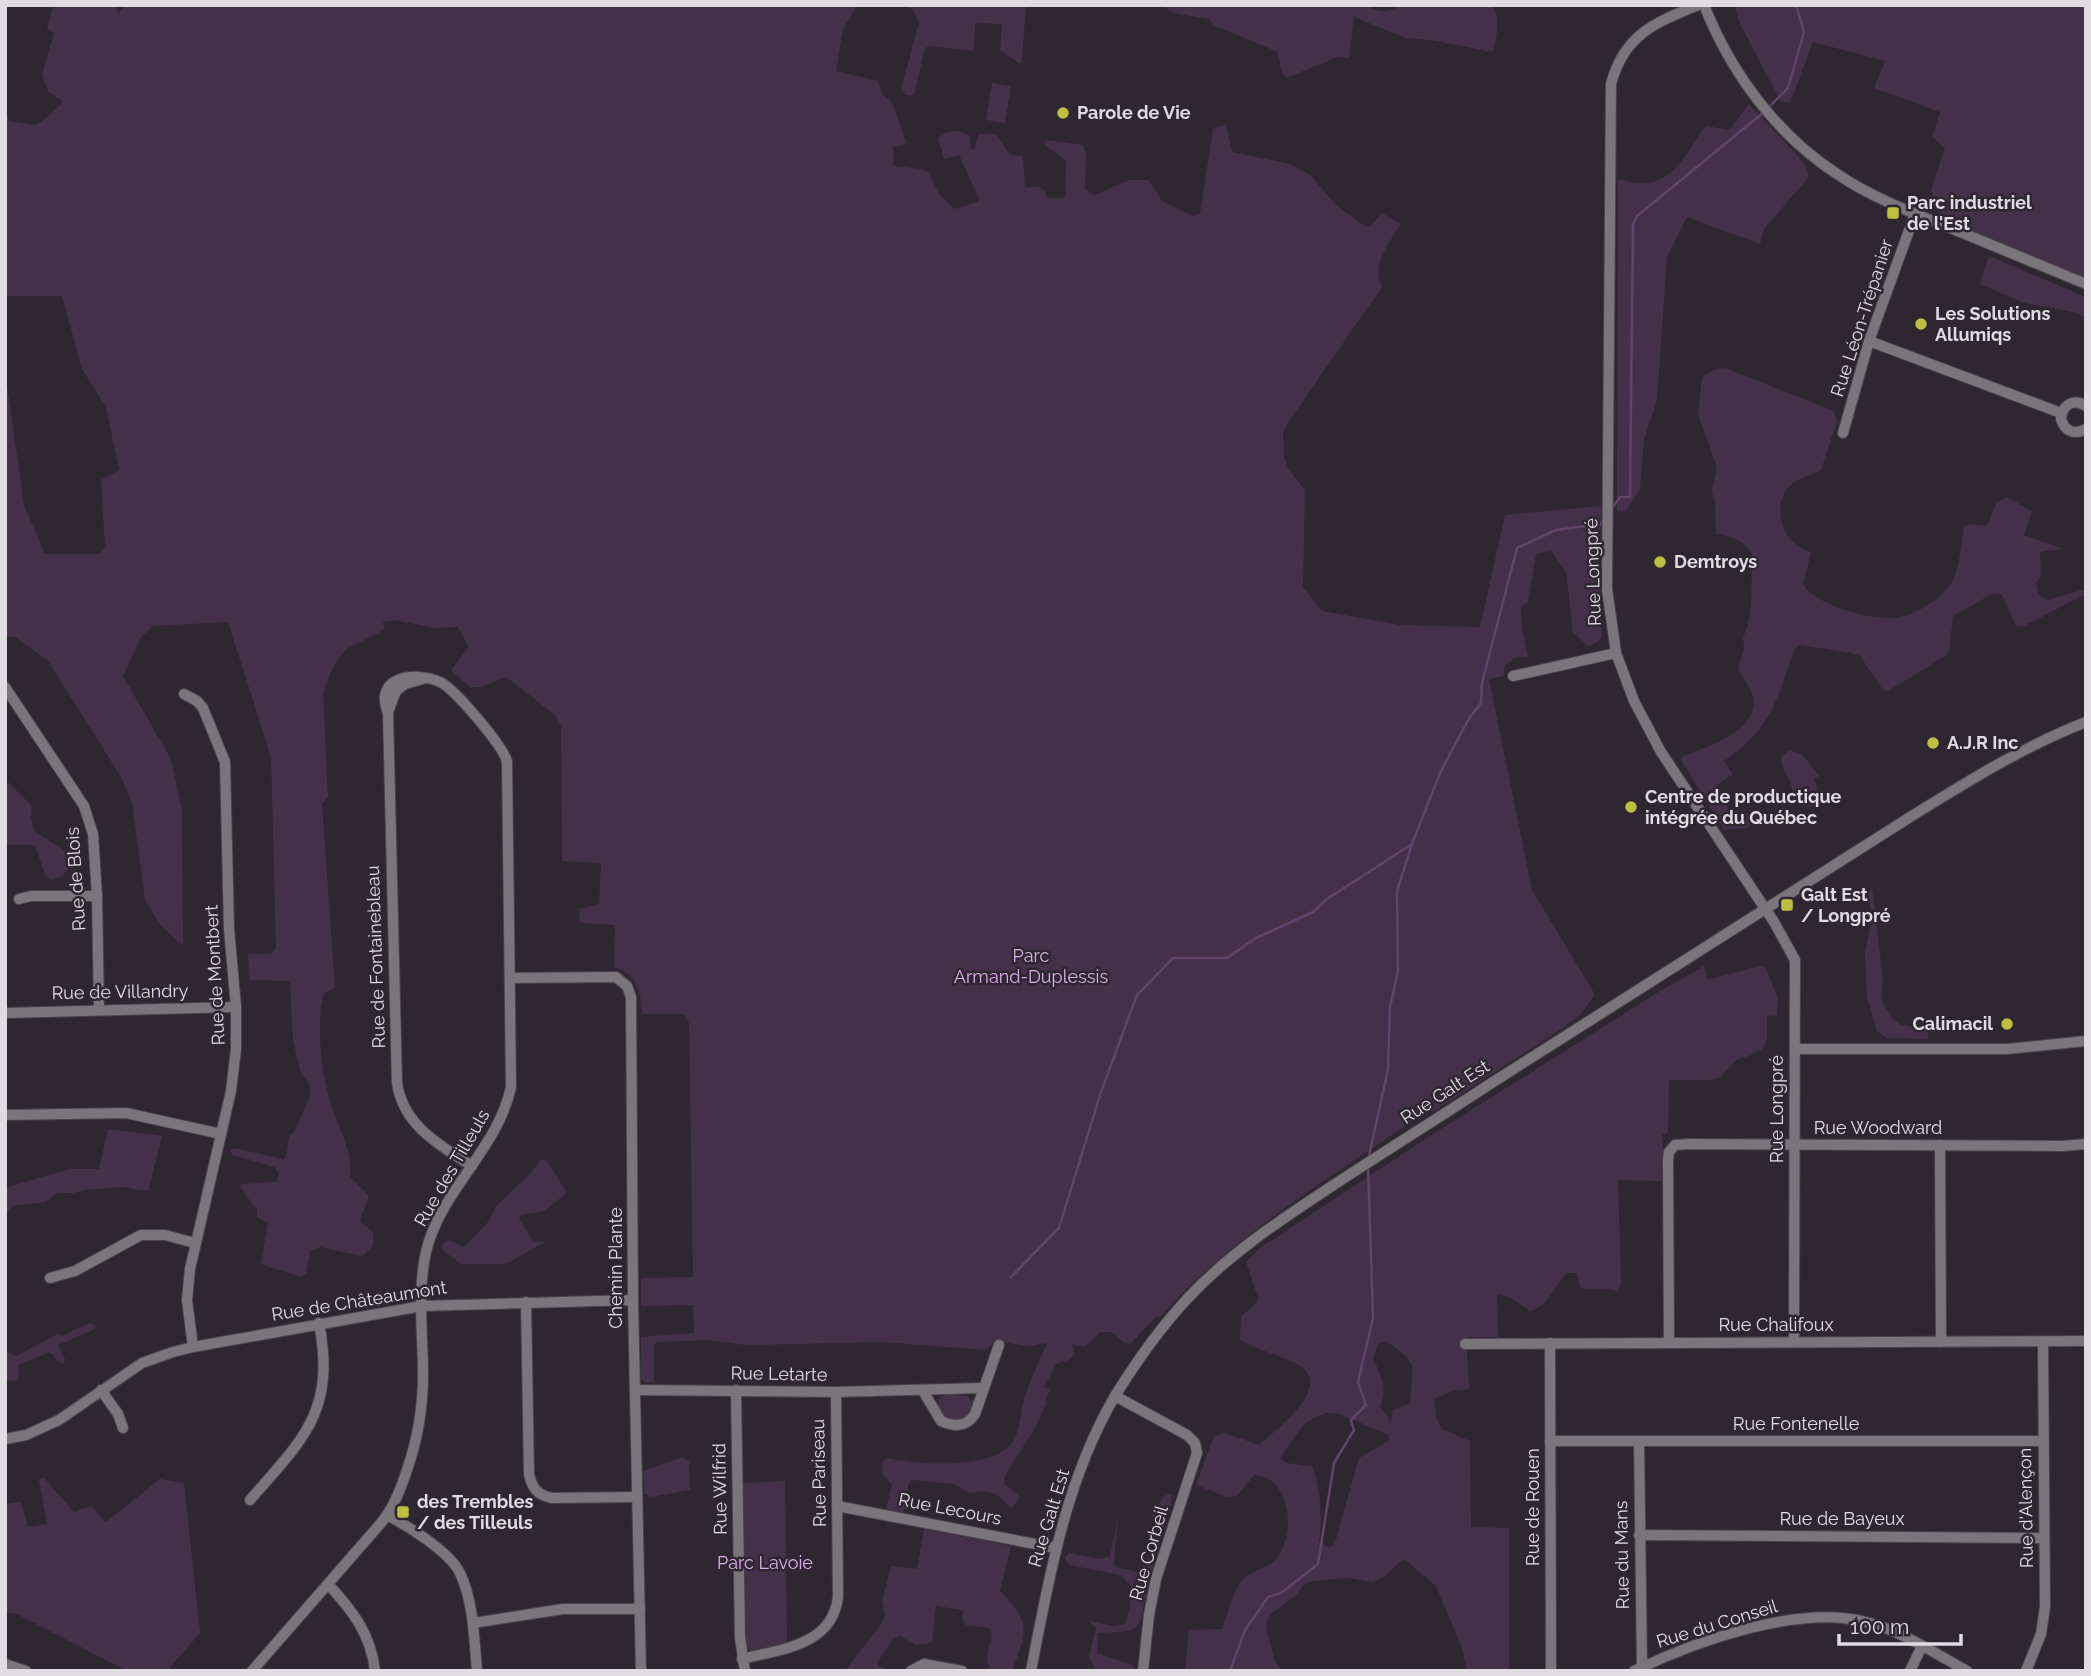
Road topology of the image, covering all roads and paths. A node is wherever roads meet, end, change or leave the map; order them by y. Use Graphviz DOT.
graph roads {
  1 [pos="1698,5"];
  2 [pos="1704,5"];
  3 [pos="1915,214"];
  4 [pos="2086,284"];
  5 [pos="1869,341"];
  6 [pos="2086,406"];
  7 [pos="2061,413"];
  8 [pos="2086,429"];
  9 [pos="1843,433"];
  10 [pos="1616,653"];
  11 [pos="1513,676"];
  12 [pos="5,687"];
  13 [pos="184,694"];
  14 [pos="2086,722"];
  15 [pos="505,752"];
  16 [pos="97,896"];
  17 [pos="19,900"];
  18 [pos="1766,910"];
  19 [pos="511,978"];
  20 [pos="236,1007"];
  21 [pos="99,1010"];
  22 [pos="5,1013"];
  23 [pos="2086,1041"];
  24 [pos="1795,1049"];
  25 [pos="5,1115"];
  26 [pos="221,1134"];
  27 [pos="2086,1144"];
  28 [pos="1794,1145"];
  29 [pos="1940,1145"];
  30 [pos="472,1166"];
  31 [pos="195,1243"];
  32 [pos="50,1278"];
  33 [pos="633,1300"];
  34 [pos="526,1302"];
  35 [pos="422,1306"];
  36 [pos="318,1323"];
  37 [pos="2086,1341"];
  38 [pos="1794,1342"];
  39 [pos="1941,1342"];
  40 [pos="2043,1342"];
  41 [pos="1550,1343"];
  42 [pos="1669,1343"];
  43 [pos="1465,1344"];
  44 [pos="999,1345"];
  45 [pos="193,1347"];
  46 [pos="982,1388"];
  47 [pos="101,1390"];
  48 [pos="635,1390"];
  49 [pos="736,1390"];
  50 [pos="923,1391"];
  51 [pos="836,1392"];
  52 [pos="1115,1396"];
  53 [pos="123,1428"];
  54 [pos="5,1439"];
  55 [pos="1550,1441"];
  56 [pos="1639,1441"];
  57 [pos="2043,1441"];
  58 [pos="637,1497"];
  59 [pos="250,1500"];
  60 [pos="837,1506"];
  61 [pos="387,1515"];
  62 [pos="1639,1535"];
  63 [pos="2045,1538"];
  64 [pos="1056,1548"];
  65 [pos="328,1584"];
  66 [pos="640,1609"];
  67 [pos="473,1623"];
  68 [pos="1922,1646"];
  69 [pos="5,1664"];
  70 [pos="744,1665"];
  71 [pos="1638,1669"];
  72 [pos="26,1671"];
  73 [pos="252,1671"];
  74 [pos="375,1671"];
  75 [pos="477,1671"];
  76 [pos="641,1671"];
  77 [pos="911,1671"];
  78 [pos="962,1671"];
  79 [pos="1031,1671"];
  80 [pos="1143,1671"];
  81 [pos="1551,1671"];
  82 [pos="1910,1671"];
  83 [pos="1967,1671"];
  84 [pos="2026,1671"];
  1 -- 10 [label="street, Rue Longpré"];
  2 -- 3 [label="street"];
  3 -- 4 [label="street"];
  3 -- 5 [label="street, Rue Léon-Trépanier"];
  5 -- 7 [label="street"];
  5 -- 9 [label="street, Rue Léon-Trépanier"];
  6 -- 7 [label="street"];
  7 -- 8 [label="street"];
  10 -- 11 [label="street"];
  10 -- 18 [label="street, Rue Longpré"];
  12 -- 16 [label="street, Rue de Blois"];
  13 -- 20 [label="street, Rue de Montbert"];
  14 -- 18 [label="street, Rue Galt Est"];
  15 -- 19 [label="street, Rue des Tilleuls"];
  15 -- 30 [label="street, Rue de Fontainebleau"];
  16 -- 17 [label="street"];
  16 -- 21 [label="street, Rue de Blois"];
  18 -- 24 [label="street, Rue Longpré"];
  18 -- 52 [label="street, Rue Galt Est"];
  19 -- 30 [label="street, Rue des Tilleuls"];
  19 -- 33 [label="street, Chemin Plante"];
  20 -- 21 [label="street, Rue de Villandry"];
  20 -- 26 [label="street, Rue de Montbert"];
  21 -- 22 [label="street, Rue de Villandry"];
  23 -- 24 [label="street"];
  24 -- 28 [label="street, Rue Longpré"];
  25 -- 26 [label="street"];
  26 -- 31 [label="street, Rue de Montbert"];
  27 -- 29 [label="street, Rue Woodward"];
  28 -- 29 [label="street, Rue Woodward"];
  28 -- 38 [label="street, Rue Longpré"];
  28 -- 42 [label="street, Rue Woodward"];
  29 -- 39 [label="street"];
  30 -- 35 [label="street, Rue des Tilleuls"];
  31 -- 32 [label="street"];
  31 -- 45 [label="street, Rue de Montbert"];
  33 -- 34 [label="street, Rue de Châteaumont"];
  33 -- 48 [label="street, Chemin Plante"];
  34 -- 35 [label="street, Rue de Châteaumont"];
  34 -- 58 [label="street"];
  35 -- 36 [label="street, Rue de Châteaumont"];
  35 -- 61 [label="street, Rue des Tilleuls"];
  36 -- 45 [label="street, Rue de Châteaumont"];
  36 -- 59 [label="street"];
  37 -- 40 [label="street, Rue Chalifoux"];
  38 -- 39 [label="street, Rue Chalifoux"];
  38 -- 42 [label="street, Rue Chalifoux"];
  39 -- 40 [label="street, Rue Chalifoux"];
  40 -- 57 [label="street, Rue d'Alençon"];
  41 -- 42 [label="street, Rue Chalifoux"];
  41 -- 43 [label="street, Rue Chalifoux"];
  41 -- 55 [label="street, Rue de Rouen"];
  44 -- 46 [label="street"];
  45 -- 47 [label="street, Rue de Châteaumont"];
  46 -- 50 [label="street, Rue Letarte"];
  46 -- 50 [label="street"];
  47 -- 53 [label="street"];
  47 -- 54 [label="street, Rue de Châteaumont"];
  48 -- 49 [label="street, Rue Letarte"];
  48 -- 58 [label="street, Chemin Plante"];
  49 -- 51 [label="street, Rue Letarte"];
  49 -- 70 [label="street, Rue Wilfrid"];
  50 -- 51 [label="street, Rue Letarte"];
  51 -- 60 [label="street, Rue Pariseau"];
  52 -- 64 [label="street, Rue Galt Est"];
  52 -- 80 [label="street, Rue Corbeil"];
  55 -- 56 [label="street, Rue Fontenelle"];
  55 -- 81 [label="street, Rue de Rouen"];
  56 -- 57 [label="street, Rue Fontenelle"];
  56 -- 62 [label="street, Rue du Mans"];
  57 -- 63 [label="street, Rue d'Alençon"];
  58 -- 66 [label="street, Chemin Plante"];
  60 -- 64 [label="street, Rue Lecours"];
  60 -- 70 [label="street, Rue Pariseau"];
  61 -- 65 [label="street, Rue des Tilleuls"];
  61 -- 67 [label="street"];
  62 -- 63 [label="street, Rue de Bayeux"];
  62 -- 71 [label="street, Rue du Mans"];
  63 -- 84 [label="street, Rue d'Alençon"];
  64 -- 79 [label="street, Rue Galt Est"];
  65 -- 73 [label="street, Rue des Tilleuls"];
  65 -- 74 [label="street"];
  66 -- 67 [label="street"];
  66 -- 76 [label="street, Chemin Plante"];
  67 -- 75 [label="street"];
  68 -- 71 [label="street, Rue du Conseil"];
  68 -- 82 [label="street"];
  68 -- 83 [label="street, Rue du Conseil"];
  69 -- 72 [label="street"];
  77 -- 78 [label="street"];
}
